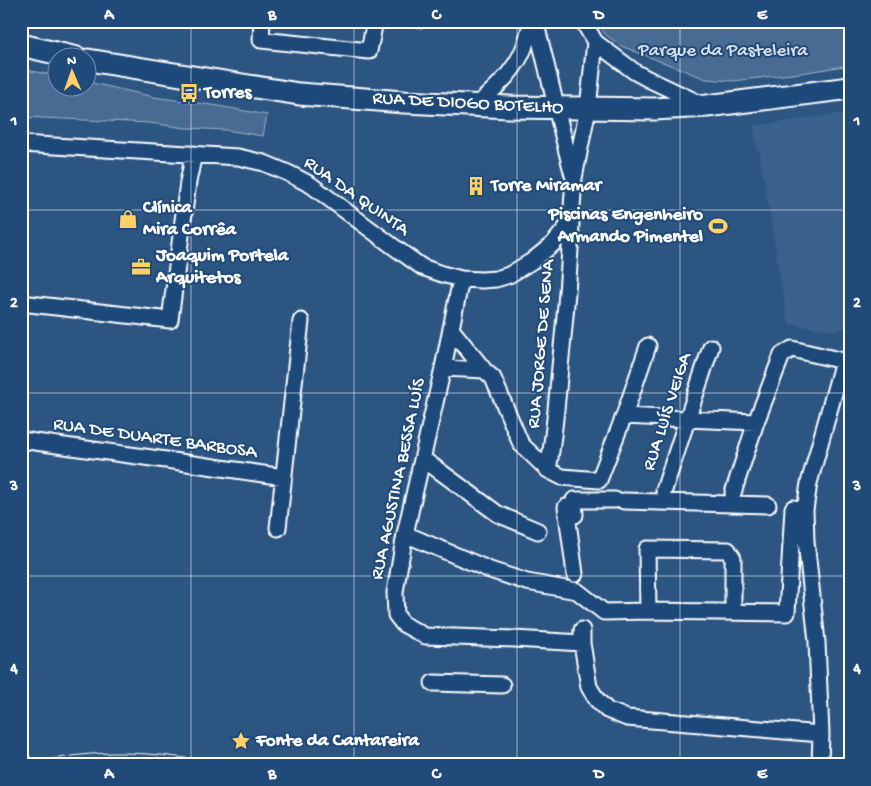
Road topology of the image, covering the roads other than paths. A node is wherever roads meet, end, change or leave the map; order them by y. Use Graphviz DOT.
graph roads {
  1 [pos="262,21"];
  2 [pos="375,21"];
  3 [pos="413,21"];
  4 [pos="429,21"];
  5 [pos="534,21"];
  6 [pos="583,21"];
  7 [pos="595,42"];
  8 [pos="21,45"];
  9 [pos="48,51"];
  10 [pos="98,62"];
  11 [pos="850,88"];
  12 [pos="476,106"];
  13 [pos="707,106"];
  14 [pos="588,108"];
  15 [pos="557,109"];
  16 [pos="21,144"];
  17 [pos="194,154"];
  18 [pos="574,178"];
  19 [pos="571,222"];
  20 [pos="461,279"];
  21 [pos="21,303"];
  22 [pos="301,321"];
  23 [pos="451,329"];
  24 [pos="648,346"];
  25 [pos="711,347"];
  26 [pos="846,359"];
  27 [pos="443,368"];
  28 [pos="484,370"];
  29 [pos="624,416"];
  30 [pos="686,420"];
  31 [pos="756,422"];
  32 [pos="21,440"];
  33 [pos="423,459"];
  34 [pos="548,470"];
  35 [pos="284,477"];
  36 [pos="664,490"];
  37 [pos="733,493"];
  38 [pos="768,505"];
  39 [pos="795,508"];
  40 [pos="278,528"];
  41 [pos="538,531"];
  42 [pos="405,534"];
  43 [pos="577,586"];
  44 [pos="648,611"];
  45 [pos="733,612"];
  46 [pos="433,683"];
  47 [pos="502,685"];
  48 [pos="821,734"];
  49 [pos="21,759"];
  50 [pos="816,762"];
  51 [pos="23,765"];
  1 -- 2 [label="street"];
  3 -- 4 [label="lane"];
  5 -- 12 [label="street"];
  5 -- 15 [label="street"];
  6 -- 7 [label="street"];
  7 -- 13 [label="street"];
  7 -- 14 [label="street"];
  8 -- 9 [label="main road"];
  10 -- 12 [label="main road, RUA DE DIOGO BOTELHO"];
  11 -- 13 [label="main road, RUA DE DIOGO BOTELHO"];
  12 -- 15 [label="main road, RUA DE DIOGO BOTELHO"];
  13 -- 14 [label="main road, RUA DE DIOGO BOTELHO"];
  14 -- 15 [label="main road, RUA DE DIOGO BOTELHO"];
  14 -- 18 [label="street"];
  15 -- 18 [label="street"];
  16 -- 17 [label="street, RUA DA QUINTA"];
  17 -- 20 [label="street, RUA DA QUINTA"];
  17 -- 21 [label="street"];
  18 -- 19 [label="street"];
  19 -- 20 [label="street, RUA DA QUINTA"];
  19 -- 34 [label="street, RUA JORGE DE SENA"];
  20 -- 23 [label="street, RUA AGUSTINA BESSA LUÍS"];
  22 -- 35 [label="street"];
  23 -- 27 [label="street, RUA AGUSTINA BESSA LUÍS"];
  23 -- 28 [label="street"];
  24 -- 29 [label="street"];
  25 -- 30 [label="street, RUA LUÍS VEIGA"];
  26 -- 31 [label="street"];
  26 -- 39 [label="street"];
  27 -- 28 [label="street"];
  27 -- 33 [label="street, RUA AGUSTINA BESSA LUÍS"];
  28 -- 34 [label="street"];
  29 -- 30 [label="street"];
  29 -- 34 [label="street"];
  30 -- 31 [label="street"];
  30 -- 36 [label="street, RUA LUÍS VEIGA"];
  31 -- 37 [label="street"];
  32 -- 35 [label="street, RUA DE DUARTE BARBOSA"];
  33 -- 41 [label="street"];
  33 -- 42 [label="street, RUA AGUSTINA BESSA LUÍS"];
  35 -- 40 [label="street"];
  38 -- 43 [label="street"];
  39 -- 45 [label="street"];
  39 -- 48 [label="street"];
  42 -- 43 [label="street"];
  42 -- 48 [label="street, RUA AGUSTINA BESSA LUÍS"];
  43 -- 44 [label="street"];
  44 -- 45 [label="street"];
  44 -- 45 [label="street"];
  46 -- 47 [label="street"];
  48 -- 50 [label="street"];
  49 -- 51 [label="street"];
}
